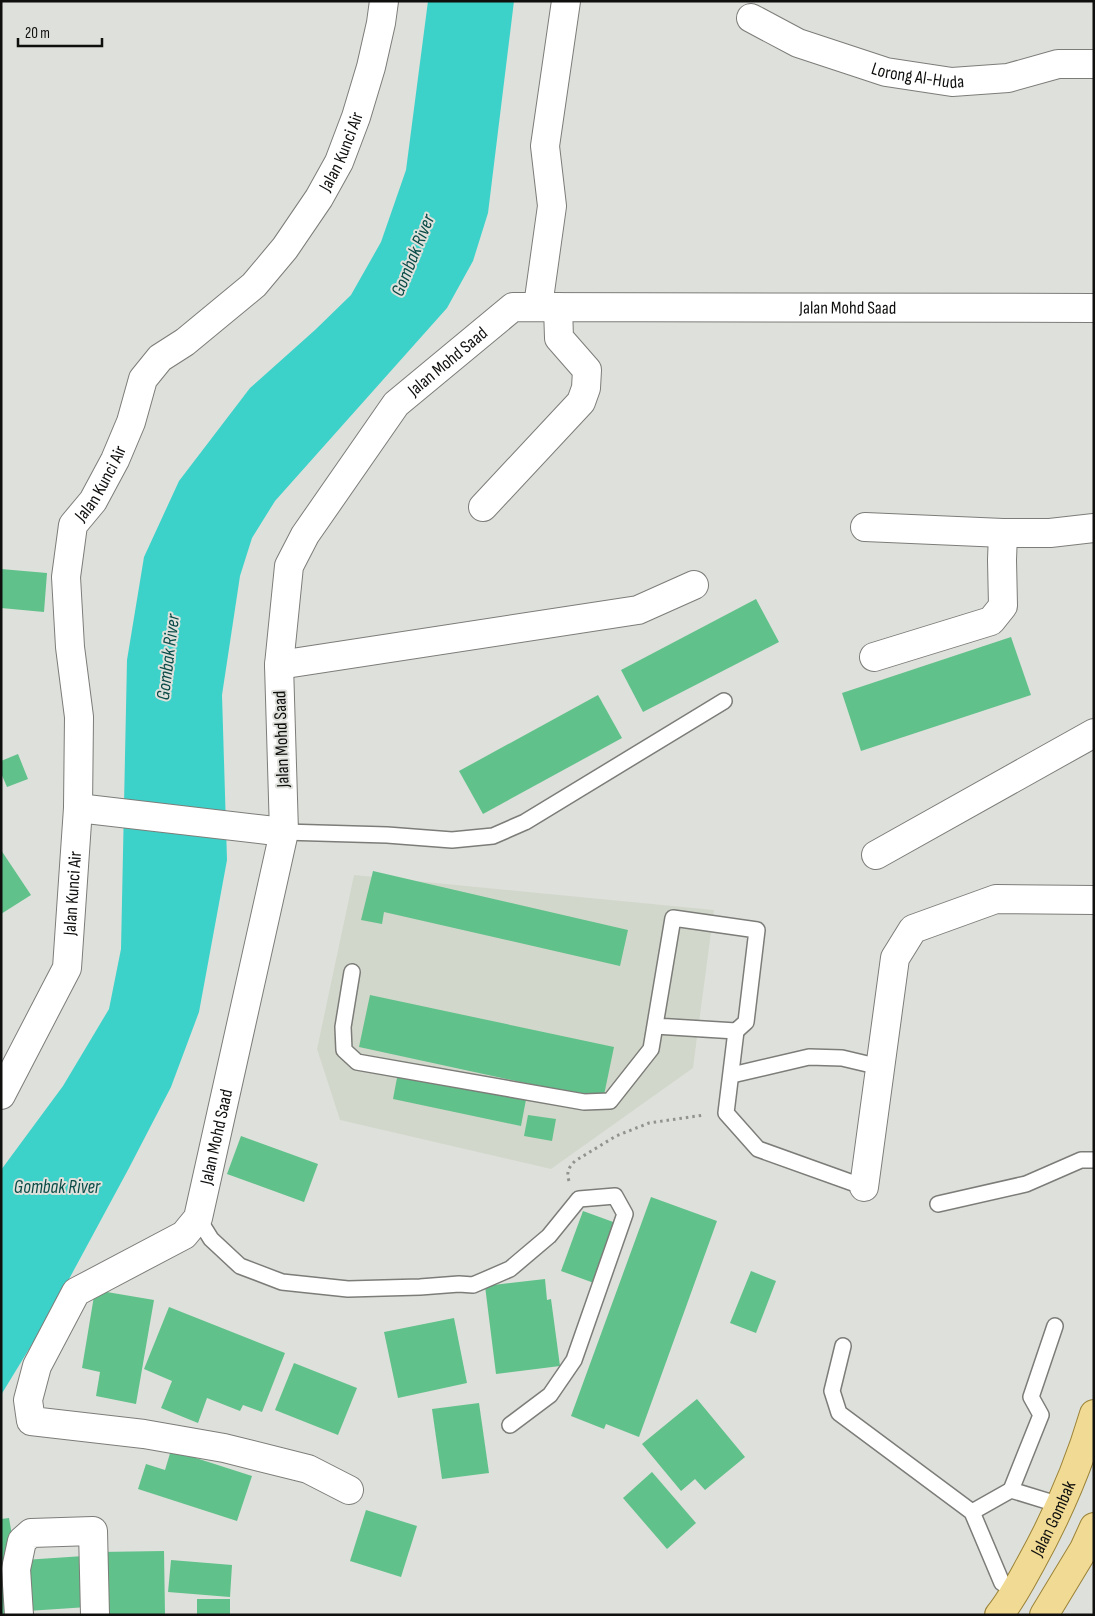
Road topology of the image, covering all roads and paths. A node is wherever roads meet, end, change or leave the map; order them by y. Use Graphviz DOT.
graph roads {
  1 [pos="384,1"];
  2 [pos="566,1"];
  3 [pos="751,18"];
  4 [pos="1094,64"];
  5 [pos="548,306"];
  6 [pos="1094,308"];
  7 [pos="483,507"];
  8 [pos="865,527"];
  9 [pos="1094,528"];
  10 [pos="1003,533"];
  11 [pos="694,585"];
  12 [pos="874,657"];
  13 [pos="278,664"];
  14 [pos="724,701"];
  15 [pos="1094,733"];
  16 [pos="90,809"];
  17 [pos="279,832"];
  18 [pos="876,854"];
  19 [pos="1094,900"];
  20 [pos="352,972"];
  21 [pos="655,1026"];
  22 [pos="736,1031"];
  23 [pos="880,1067"];
  24 [pos="732,1075"];
  25 [pos="1,1095"];
  26 [pos="726,1113"];
  27 [pos="1094,1160"];
  28 [pos="567,1175"];
  29 [pos="864,1187"];
  30 [pos="938,1204"];
  31 [pos="198,1218"];
  32 [pos="1055,1326"];
  33 [pos="843,1346"];
  34 [pos="1094,1414"];
  35 [pos="510,1425"];
  36 [pos="349,1490"];
  37 [pos="1011,1490"];
  38 [pos="1060,1505"];
  39 [pos="972,1512"];
  40 [pos="1090,1544"];
  41 [pos="1002,1583"];
  42 [pos="19,1615"];
  43 [pos="95,1615"];
  44 [pos="999,1615"];
  45 [pos="1044,1615"];
  1 -- 16 [label="street, Jalan Kunci Air"];
  2 -- 5 [label="street"];
  3 -- 4 [label="street, Lorong Al-Huda"];
  5 -- 6 [label="street, Jalan Mohd Saad"];
  5 -- 7 [label="street"];
  5 -- 13 [label="street, Jalan Mohd Saad"];
  8 -- 10 [label="street"];
  9 -- 10 [label="street"];
  10 -- 12 [label="street"];
  11 -- 13 [label="street"];
  13 -- 17 [label="street, Jalan Mohd Saad"];
  14 -- 17 [label="lane"];
  15 -- 18 [label="street"];
  16 -- 17 [label="street"];
  16 -- 25 [label="street, Jalan Kunci Air"];
  17 -- 31 [label="street, Jalan Mohd Saad"];
  19 -- 23 [label="street"];
  20 -- 21 [label="lane"];
  21 -- 22 [label="lane"];
  21 -- 22 [label="lane"];
  22 -- 24 [label="lane"];
  23 -- 24 [label="lane"];
  23 -- 29 [label="street"];
  24 -- 26 [label="lane"];
  26 -- 28 [label="path"];
  26 -- 29 [label="lane"];
  27 -- 30 [label="lane"];
  31 -- 35 [label="lane"];
  31 -- 36 [label="street, Jalan Mohd Saad"];
  32 -- 37 [label="lane"];
  33 -- 39 [label="lane"];
  34 -- 38 [label="main road, Jalan Gombak"];
  37 -- 38 [label="lane"];
  37 -- 39 [label="lane"];
  38 -- 44 [label="main road, Jalan Gombak"];
  39 -- 41 [label="lane"];
  40 -- 45 [label="main road"];
  42 -- 43 [label="street"];
}
